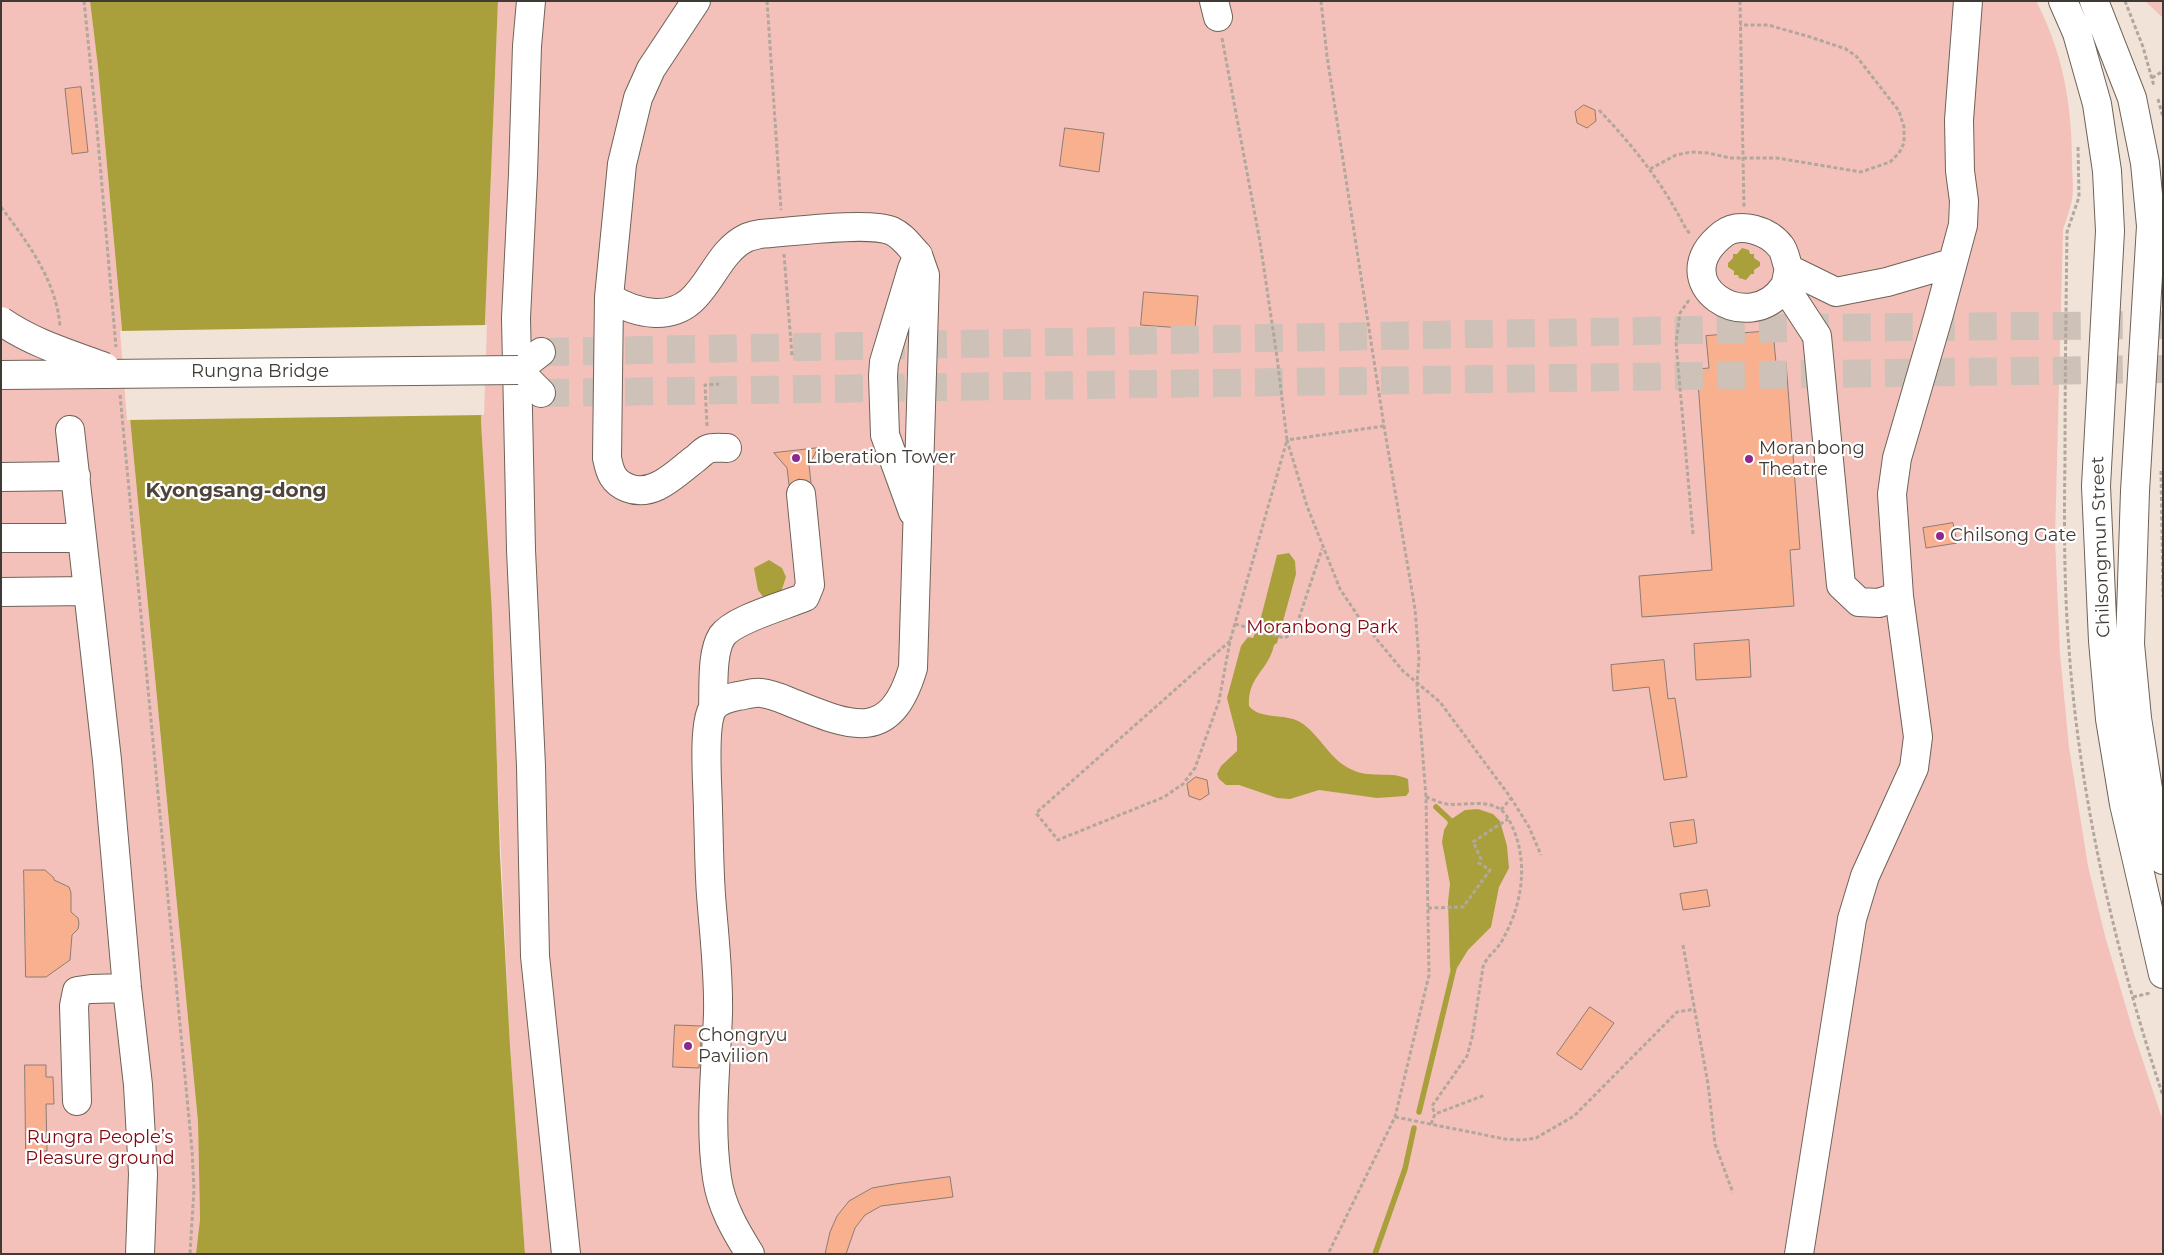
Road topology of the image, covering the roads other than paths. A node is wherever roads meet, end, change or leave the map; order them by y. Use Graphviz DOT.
graph roads {
  1 [pos="531,1"];
  2 [pos="1968,1"];
  3 [pos="2063,1"];
  4 [pos="2094,1"];
  5 [pos="695,2"];
  6 [pos="918,255"];
  7 [pos="1952,263"];
  8 [pos="1787,278"];
  9 [pos="609,297"];
  10 [pos="1,321"];
  11 [pos="541,352"];
  12 [pos="518,370"];
  13 [pos="119,372"];
  14 [pos="1,375"];
  15 [pos="541,393"];
  16 [pos="70,430"];
  17 [pos="717,448"];
  18 [pos="76,476"];
  19 [pos="1,477"];
  20 [pos="801,494"];
  21 [pos="918,523"];
  22 [pos="1,538"];
  23 [pos="82,538"];
  24 [pos="88,591"];
  25 [pos="1,592"];
  26 [pos="1898,596"];
  27 [pos="713,708"];
  28 [pos="2163,860"];
  29 [pos="2159,983"];
  30 [pos="126,988"];
  31 [pos="77,1101"];
  32 [pos="140,1254"];
  33 [pos="566,1254"];
  34 [pos="750,1254"];
  35 [pos="1799,1254"];
  1 -- 33 [label="main road"];
  2 -- 7 [label="main road"];
  3 -- 29 [label="main road, Chilsongmun Street"];
  4 -- 28 [label="main road, Chilsongmun Street"];
  5 -- 9 [label="main road"];
  6 -- 9 [label="main road"];
  6 -- 21 [label="main road"];
  6 -- 21 [label="main road"];
  7 -- 8 [label="main road"];
  7 -- 26 [label="main road"];
  8 -- 8 [label="main road"];
  8 -- 26 [label="main road"];
  9 -- 17 [label="main road"];
  10 -- 13 [label="main road, bridge"];
  11 -- 12 [label="main road"];
  12 -- 13 [label="main road, Rungna Bridge, bridge"];
  12 -- 15 [label="main road"];
  13 -- 14 [label="main road, Rungna Bridge, bridge"];
  16 -- 18 [label="main road"];
  18 -- 19 [label="main road"];
  18 -- 23 [label="main road"];
  20 -- 27 [label="main road"];
  21 -- 27 [label="main road"];
  22 -- 23 [label="main road"];
  23 -- 24 [label="main road"];
  24 -- 25 [label="main road"];
  24 -- 30 [label="main road"];
  26 -- 35 [label="main road"];
  27 -- 34 [label="main road"];
  30 -- 31 [label="main road"];
  30 -- 32 [label="main road"];
}
